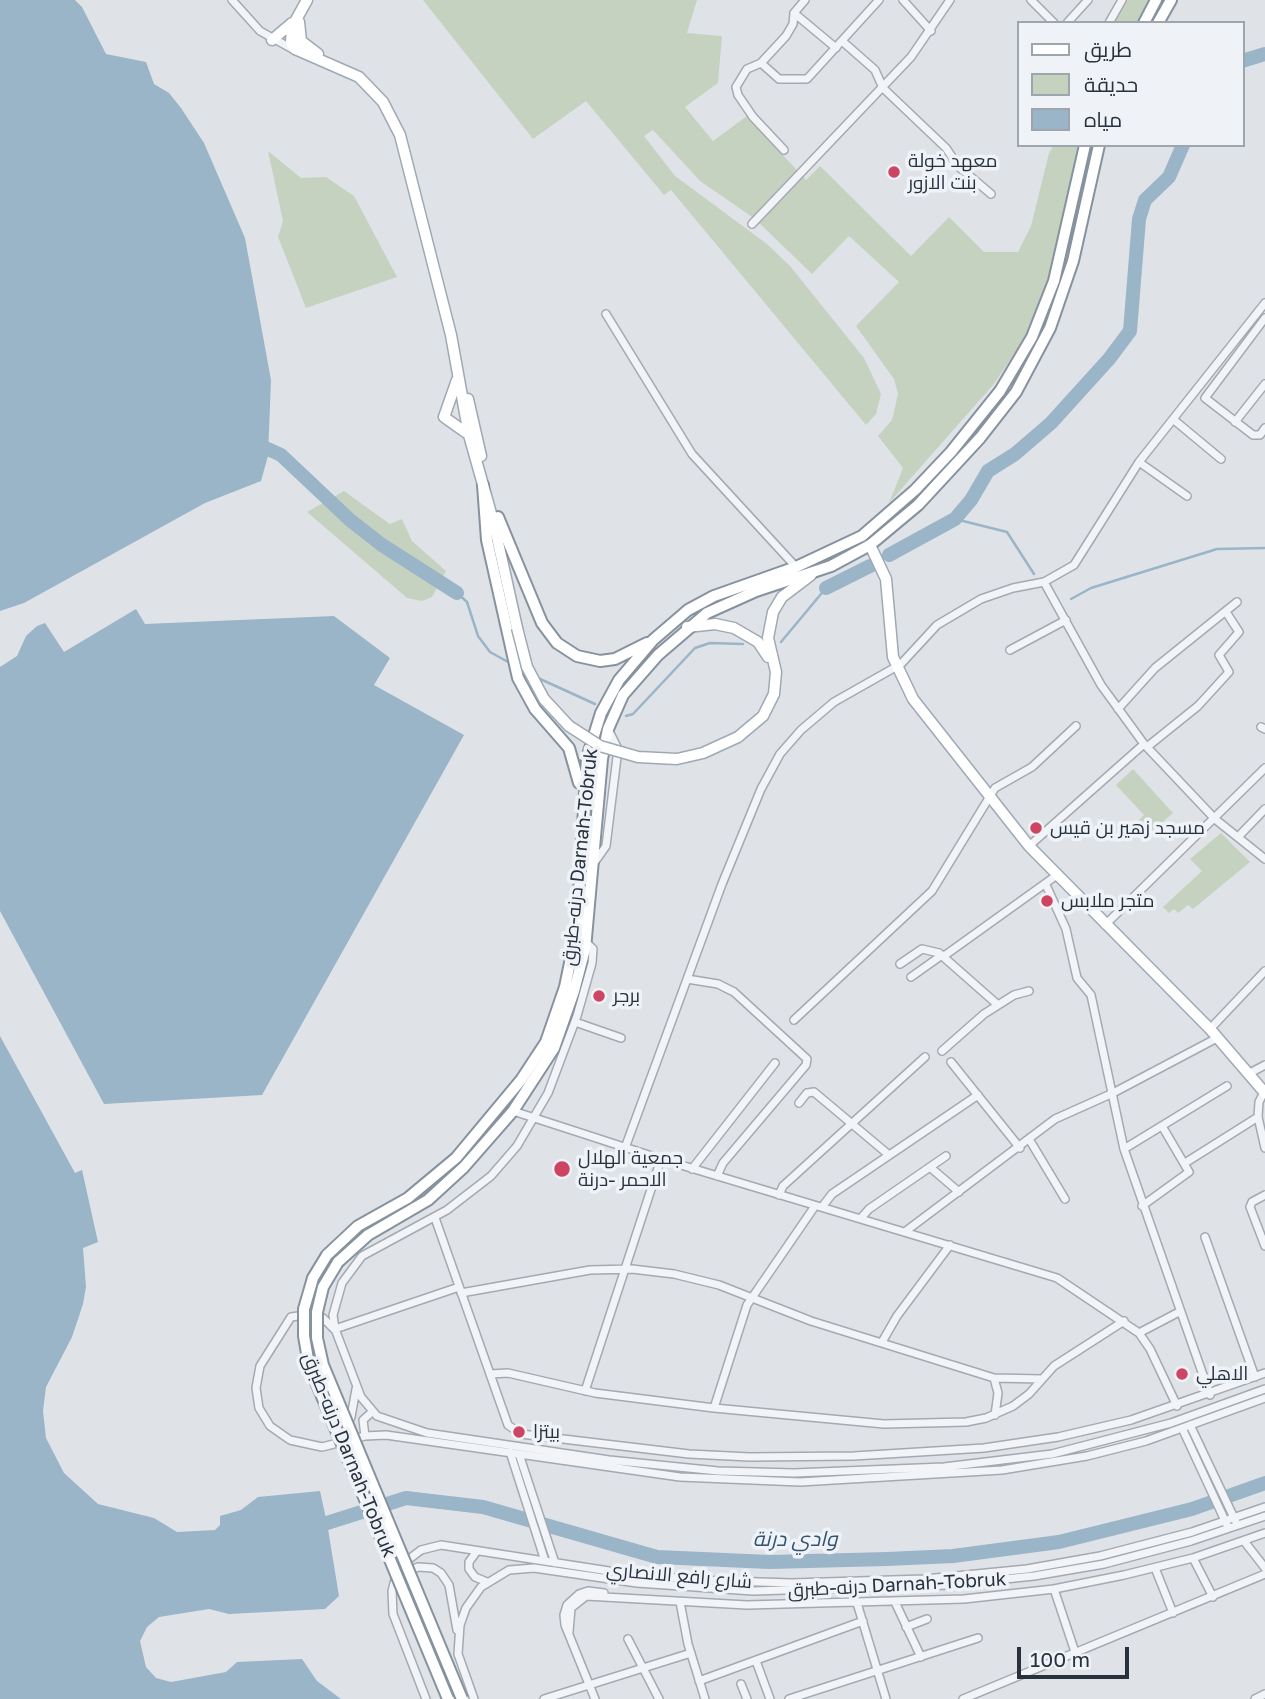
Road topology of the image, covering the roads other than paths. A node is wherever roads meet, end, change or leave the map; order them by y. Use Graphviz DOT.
graph roads {
  1 [pos="246,0"];
  2 [pos="307,0"];
  3 [pos="316,0"];
  4 [pos="805,0"];
  5 [pos="879,0"];
  6 [pos="903,0"];
  7 [pos="950,0"];
  8 [pos="1031,0"];
  9 [pos="1088,0"];
  10 [pos="1122,0"];
  11 [pos="1156,0"];
  12 [pos="1171,0"];
  13 [pos="235,3"];
  14 [pos="794,13"];
  15 [pos="294,19"];
  16 [pos="1053,21"];
  17 [pos="1069,21"];
  18 [pos="1111,21"];
  19 [pos="1145,21"];
  20 [pos="1159,21"];
  21 [pos="930,31"];
  22 [pos="272,40"];
  23 [pos="842,41"];
  24 [pos="836,48"];
  25 [pos="303,52"];
  26 [pos="761,63"];
  27 [pos="883,88"];
  28 [pos="1085,147"];
  29 [pos="1099,147"];
  30 [pos="784,150"];
  31 [pos="991,194"];
  32 [pos="752,224"];
  33 [pos="1265,303"];
  34 [pos="606,314"];
  35 [pos="1265,318"];
  36 [pos="458,377"];
  37 [pos="1265,384"];
  38 [pos="1174,420"];
  39 [pos="1236,422"];
  40 [pos="1265,428"];
  41 [pos="469,435"];
  42 [pos="1221,459"];
  43 [pos="1139,462"];
  44 [pos="483,485"];
  45 [pos="1187,496"];
  46 [pos="498,517"];
  47 [pos="870,545"];
  48 [pos="796,567"];
  49 [pos="813,573"];
  50 [pos="1044,582"];
  51 [pos="1237,602"];
  52 [pos="1226,612"];
  53 [pos="1066,620"];
  54 [pos="519,627"];
  55 [pos="687,628"];
  56 [pos="653,640"];
  57 [pos="1010,650"];
  58 [pos="895,662"];
  59 [pos="1118,709"];
  60 [pos="1076,726"];
  61 [pos="737,735"];
  62 [pos="1145,745"];
  63 [pos="1265,768"];
  64 [pos="990,794"];
  65 [pos="583,803"];
  66 [pos="1265,809"];
  67 [pos="1215,819"];
  68 [pos="1238,837"];
  69 [pos="1029,846"];
  70 [pos="1265,859"];
  71 [pos="1057,876"];
  72 [pos="1046,885"];
  73 [pos="1105,925"];
  74 [pos="586,942"];
  75 [pos="943,956"];
  76 [pos="900,964"];
  77 [pos="1265,971"];
  78 [pos="911,977"];
  79 [pos="687,979"];
  80 [pos="1029,991"];
  81 [pos="998,1005"];
  82 [pos="794,1020"];
  83 [pos="575,1022"];
  84 [pos="1210,1029"];
  85 [pos="621,1038"];
  86 [pos="1217,1038"];
  87 [pos="942,1051"];
  88 [pos="925,1057"];
  89 [pos="951,1062"];
  90 [pos="775,1063"];
  91 [pos="1265,1065"];
  92 [pos="1248,1074"];
  93 [pos="1227,1086"];
  94 [pos="1113,1093"];
  95 [pos="1265,1093"];
  96 [pos="978,1095"];
  97 [pos="799,1103"];
  98 [pos="513,1111"];
  99 [pos="1258,1116"];
  100 [pos="535,1119"];
  101 [pos="852,1124"];
  102 [pos="1162,1126"];
  103 [pos="1029,1139"];
  104 [pos="1020,1147"];
  105 [pos="625,1148"];
  106 [pos="1265,1148"];
  107 [pos="1124,1149"];
  108 [pos="889,1155"];
  109 [pos="946,1156"];
  110 [pos="661,1159"];
  111 [pos="1185,1163"];
  112 [pos="930,1168"];
  113 [pos="692,1169"];
  114 [pos="717,1176"];
  115 [pos="959,1192"];
  116 [pos="779,1195"];
  117 [pos="1265,1195"];
  118 [pos="1065,1199"];
  119 [pos="1142,1206"];
  120 [pos="818,1207"];
  121 [pos="435,1218"];
  122 [pos="861,1218"];
  123 [pos="906,1231"];
  124 [pos="1205,1237"];
  125 [pos="950,1245"];
  126 [pos="1265,1246"];
  127 [pos="625,1269"];
  128 [pos="460,1290"];
  129 [pos="750,1298"];
  130 [pos="1179,1312"];
  131 [pos="1124,1321"];
  132 [pos="335,1329"];
  133 [pos="1139,1333"];
  134 [pos="883,1342"];
  135 [pos="1265,1373"];
  136 [pos="490,1374"];
  137 [pos="1255,1377"];
  138 [pos="994,1378"];
  139 [pos="1042,1378"];
  140 [pos="356,1385"];
  141 [pos="1265,1389"];
  142 [pos="585,1391"];
  143 [pos="1210,1395"];
  144 [pos="1265,1398"];
  145 [pos="1177,1406"];
  146 [pos="714,1408"];
  147 [pos="372,1412"];
  148 [pos="995,1415"];
  149 [pos="1187,1418"];
  150 [pos="1178,1421"];
  151 [pos="1193,1431"];
  152 [pos="1184,1433"];
  153 [pos="365,1436"];
  154 [pos="1058,1437"];
  155 [pos="338,1445"];
  156 [pos="512,1446"];
  157 [pos="1060,1452"];
  158 [pos="516,1458"];
  159 [pos="1265,1507"];
  160 [pos="1265,1516"];
  161 [pos="1234,1518"];
  162 [pos="1225,1521"];
  163 [pos="1265,1533"];
  164 [pos="1244,1541"];
  165 [pos="477,1550"];
  166 [pos="544,1558"];
  167 [pos="1193,1558"];
  168 [pos="554,1559"];
  169 [pos="1154,1568"];
  170 [pos="1265,1568"];
  171 [pos="1265,1574"];
  172 [pos="487,1582"];
  173 [pos="942,1585"];
  174 [pos="1054,1589"];
  175 [pos="392,1591"];
  176 [pos="1213,1597"];
  177 [pos="945,1600"];
  178 [pos="680,1602"];
  179 [pos="895,1602"];
  180 [pos="857,1603"];
  181 [pos="1173,1613"];
  182 [pos="928,1619"];
  183 [pos="863,1621"];
  184 [pos="906,1627"];
  185 [pos="458,1634"];
  186 [pos="978,1638"];
  187 [pos="628,1639"];
  188 [pos="1075,1652"];
  189 [pos="691,1653"];
  190 [pos="921,1657"];
  191 [pos="756,1661"];
  192 [pos="643,1668"];
  193 [pos="878,1671"];
  194 [pos="699,1681"];
  195 [pos="590,1684"];
  196 [pos="741,1684"];
  197 [pos="1265,1694"];
  198 [pos="657,1698"];
  199 [pos="426,1699"];
  200 [pos="448,1699"];
  201 [pos="462,1699"];
  202 [pos="474,1699"];
  203 [pos="544,1699"];
  204 [pos="596,1699"];
  205 [pos="705,1699"];
  206 [pos="747,1699"];
  207 [pos="770,1699"];
  208 [pos="789,1699"];
  209 [pos="886,1699"];
  210 [pos="963,1699"];
  211 [pos="1255,1699"];
  1 -- 13 [label="street"];
  2 -- 15 [label="main road"];
  3 -- 25 [label="main road"];
  4 -- 14 [label="street"];
  5 -- 23 [label="street"];
  6 -- 21 [label="street"];
  7 -- 21 [label="street"];
  8 -- 16 [label="street"];
  9 -- 17 [label="street"];
  10 -- 18 [label="street"];
  11 -- 19 [label="highway"];
  12 -- 20 [label="highway"];
  13 -- 22 [label="street"];
  14 -- 24 [label="street"];
  14 -- 26 [label="street"];
  15 -- 22 [label="main road"];
  15 -- 25 [label="main road"];
  21 -- 27 [label="street"];
  22 -- 25 [label="street"];
  23 -- 24 [label="street"];
  23 -- 27 [label="street"];
  24 -- 26 [label="street"];
  25 -- 36 [label="main road"];
  25 -- 46 [label="main road"];
  26 -- 30 [label="street"];
  27 -- 31 [label="street"];
  27 -- 32 [label="street"];
  28 -- 48 [label="highway, درنه-طبرق Darnah-Tobruk"];
  29 -- 47 [label="highway, درنه-طبرق Darnah-Tobruk"];
  33 -- 38 [label="street"];
  34 -- 48 [label="street"];
  35 -- 39 [label="street"];
  36 -- 41 [label="main road"];
  36 -- 41 [label="main road"];
  37 -- 39 [label="street"];
  38 -- 42 [label="street"];
  38 -- 43 [label="street"];
  39 -- 40 [label="street"];
  41 -- 44 [label="main road"];
  43 -- 45 [label="street"];
  43 -- 50 [label="street"];
  44 -- 54 [label="main road"];
  44 -- 65 [label="highway"];
  46 -- 54 [label="main road"];
  46 -- 56 [label="highway"];
  47 -- 49 [label="highway, درنه-طبرق Darnah-Tobruk"];
  47 -- 58 [label="main road"];
  48 -- 56 [label="highway, درنه-طبرق Darnah-Tobruk"];
  49 -- 55 [label="highway, درنه-طبرق Darnah-Tobruk"];
  49 -- 61 [label="main road"];
  50 -- 53 [label="street"];
  50 -- 58 [label="street"];
  51 -- 52 [label="street"];
  52 -- 59 [label="street"];
  52 -- 62 [label="street"];
  53 -- 57 [label="street"];
  53 -- 59 [label="street"];
  54 -- 61 [label="main road, bridge"];
  55 -- 61 [label="main road"];
  55 -- 74 [label="highway, درنه-طبرق Darnah-Tobruk"];
  56 -- 65 [label="highway, درنه-طبرق Darnah-Tobruk"];
  58 -- 64 [label="main road"];
  58 -- 79 [label="street"];
  59 -- 62 [label="street"];
  60 -- 64 [label="street"];
  62 -- 67 [label="street"];
  62 -- 69 [label="street"];
  63 -- 67 [label="street"];
  64 -- 69 [label="main road"];
  64 -- 82 [label="street"];
  65 -- 200 [label="highway, درنه-طبرق Darnah-Tobruk, bridge"];
  66 -- 68 [label="street"];
  67 -- 68 [label="street"];
  67 -- 73 [label="street"];
  68 -- 70 [label="street"];
  69 -- 71 [label="main road"];
  71 -- 72 [label="street"];
  71 -- 73 [label="main road"];
  72 -- 75 [label="street"];
  72 -- 94 [label="street"];
  73 -- 84 [label="main road"];
  74 -- 83 [label="street"];
  74 -- 98 [label="highway, درنه-طبرق Darnah-Tobruk"];
  75 -- 76 [label="street"];
  75 -- 78 [label="street"];
  75 -- 81 [label="street"];
  77 -- 84 [label="street"];
  79 -- 105 [label="street"];
  79 -- 114 [label="street"];
  80 -- 81 [label="street"];
  81 -- 87 [label="street"];
  83 -- 85 [label="street"];
  83 -- 100 [label="street"];
  84 -- 86 [label="main road"];
  86 -- 92 [label="main road"];
  86 -- 94 [label="street"];
  88 -- 101 [label="street"];
  89 -- 96 [label="street"];
  90 -- 113 [label="street"];
  91 -- 92 [label="street"];
  92 -- 95 [label="main road"];
  93 -- 102 [label="street"];
  94 -- 103 [label="street"];
  94 -- 107 [label="street"];
  95 -- 99 [label="street"];
  96 -- 104 [label="street"];
  96 -- 108 [label="street"];
  97 -- 101 [label="street"];
  98 -- 100 [label="street"];
  98 -- 201 [label="highway, درنه-طبرق Darnah-Tobruk, bridge"];
  99 -- 106 [label="street"];
  99 -- 111 [label="street"];
  100 -- 105 [label="street"];
  100 -- 121 [label="street"];
  101 -- 108 [label="street"];
  101 -- 116 [label="street"];
  102 -- 107 [label="street"];
  102 -- 111 [label="street"];
  103 -- 104 [label="street"];
  103 -- 118 [label="street"];
  104 -- 115 [label="street"];
  105 -- 110 [label="street"];
  107 -- 119 [label="street"];
  108 -- 120 [label="street"];
  109 -- 112 [label="street"];
  110 -- 113 [label="street"];
  110 -- 127 [label="street"];
  111 -- 119 [label="street"];
  112 -- 115 [label="street"];
  112 -- 122 [label="street"];
  113 -- 114 [label="street"];
  114 -- 116 [label="street"];
  115 -- 123 [label="street"];
  116 -- 120 [label="street"];
  117 -- 126 [label="street"];
  119 -- 130 [label="street"];
  120 -- 122 [label="street"];
  120 -- 129 [label="street"];
  121 -- 128 [label="street"];
  121 -- 132 [label="street"];
  122 -- 123 [label="street"];
  123 -- 125 [label="street"];
  124 -- 137 [label="street"];
  125 -- 131 [label="street"];
  125 -- 134 [label="street"];
  127 -- 128 [label="street"];
  127 -- 129 [label="street"];
  127 -- 142 [label="street"];
  128 -- 132 [label="street"];
  128 -- 136 [label="street"];
  129 -- 134 [label="street"];
  129 -- 146 [label="street"];
  130 -- 133 [label="street"];
  130 -- 143 [label="street"];
  131 -- 133 [label="street"];
  131 -- 139 [label="street"];
  132 -- 140 [label="street"];
  132 -- 155 [label="street"];
  133 -- 145 [label="street"];
  134 -- 138 [label="street"];
  135 -- 137 [label="street"];
  136 -- 142 [label="street"];
  136 -- 154 [label="street"];
  137 -- 143 [label="street"];
  138 -- 139 [label="street"];
  138 -- 148 [label="street"];
  139 -- 148 [label="street"];
  140 -- 147 [label="street"];
  140 -- 155 [label="street"];
  141 -- 149 [label="street"];
  142 -- 146 [label="street"];
  143 -- 145 [label="street"];
  144 -- 151 [label="street"];
  145 -- 154 [label="street"];
  146 -- 148 [label="street"];
  147 -- 153 [label="street"];
  147 -- 156 [label="street"];
  149 -- 150 [label="street"];
  149 -- 151 [label="street"];
  150 -- 152 [label="street"];
  150 -- 157 [label="street"];
  151 -- 152 [label="street"];
  151 -- 161 [label="street"];
  152 -- 158 [label="street"];
  152 -- 162 [label="street"];
  153 -- 155 [label="street"];
  153 -- 158 [label="street"];
  154 -- 157 [label="street"];
  156 -- 157 [label="street"];
  156 -- 158 [label="street"];
  158 -- 166 [label="street"];
  158 -- 168 [label="street"];
  159 -- 161 [label="street"];
  160 -- 161 [label="street, درنه-طبرق Darnah-Tobruk"];
  161 -- 162 [label="street, درنه-طبرق Darnah-Tobruk"];
  162 -- 168 [label="street, شارع رافع الانصاري"];
  162 -- 173 [label="street, درنه-طبرق Darnah-Tobruk"];
  163 -- 164 [label="street"];
  164 -- 167 [label="street"];
  164 -- 170 [label="street"];
  165 -- 166 [label="street, شارع رافع الانصاري"];
  165 -- 172 [label="street"];
  165 -- 175 [label="street, شارع رافع الانصاري"];
  166 -- 168 [label="street, شارع رافع الانصاري"];
  167 -- 169 [label="street"];
  167 -- 176 [label="street"];
  169 -- 174 [label="street"];
  169 -- 181 [label="street"];
  171 -- 176 [label="street"];
  172 -- 173 [label="street, درنه-طبرق Darnah-Tobruk"];
  172 -- 185 [label="street, درنه-طبرق Darnah-Tobruk"];
  173 -- 177 [label="street"];
  174 -- 177 [label="street"];
  174 -- 188 [label="street"];
  175 -- 185 [label="street"];
  175 -- 199 [label="street"];
  176 -- 181 [label="street"];
  177 -- 179 [label="street"];
  178 -- 180 [label="street"];
  178 -- 189 [label="street"];
  178 -- 195 [label="street"];
  179 -- 180 [label="street"];
  179 -- 184 [label="street"];
  180 -- 183 [label="street"];
  181 -- 188 [label="street"];
  182 -- 184 [label="street"];
  183 -- 191 [label="street"];
  183 -- 193 [label="street"];
  184 -- 190 [label="street"];
  185 -- 202 [label="street"];
  186 -- 190 [label="street"];
  187 -- 192 [label="street"];
  188 -- 210 [label="street"];
  189 -- 192 [label="street"];
  189 -- 194 [label="street"];
  190 -- 193 [label="street"];
  191 -- 194 [label="street"];
  191 -- 207 [label="street"];
  192 -- 195 [label="street"];
  192 -- 198 [label="street"];
  193 -- 208 [label="street"];
  193 -- 209 [label="street"];
  194 -- 205 [label="street"];
  195 -- 203 [label="street"];
  195 -- 204 [label="street"];
  196 -- 206 [label="street"];
  197 -- 211 [label="street"];
}
